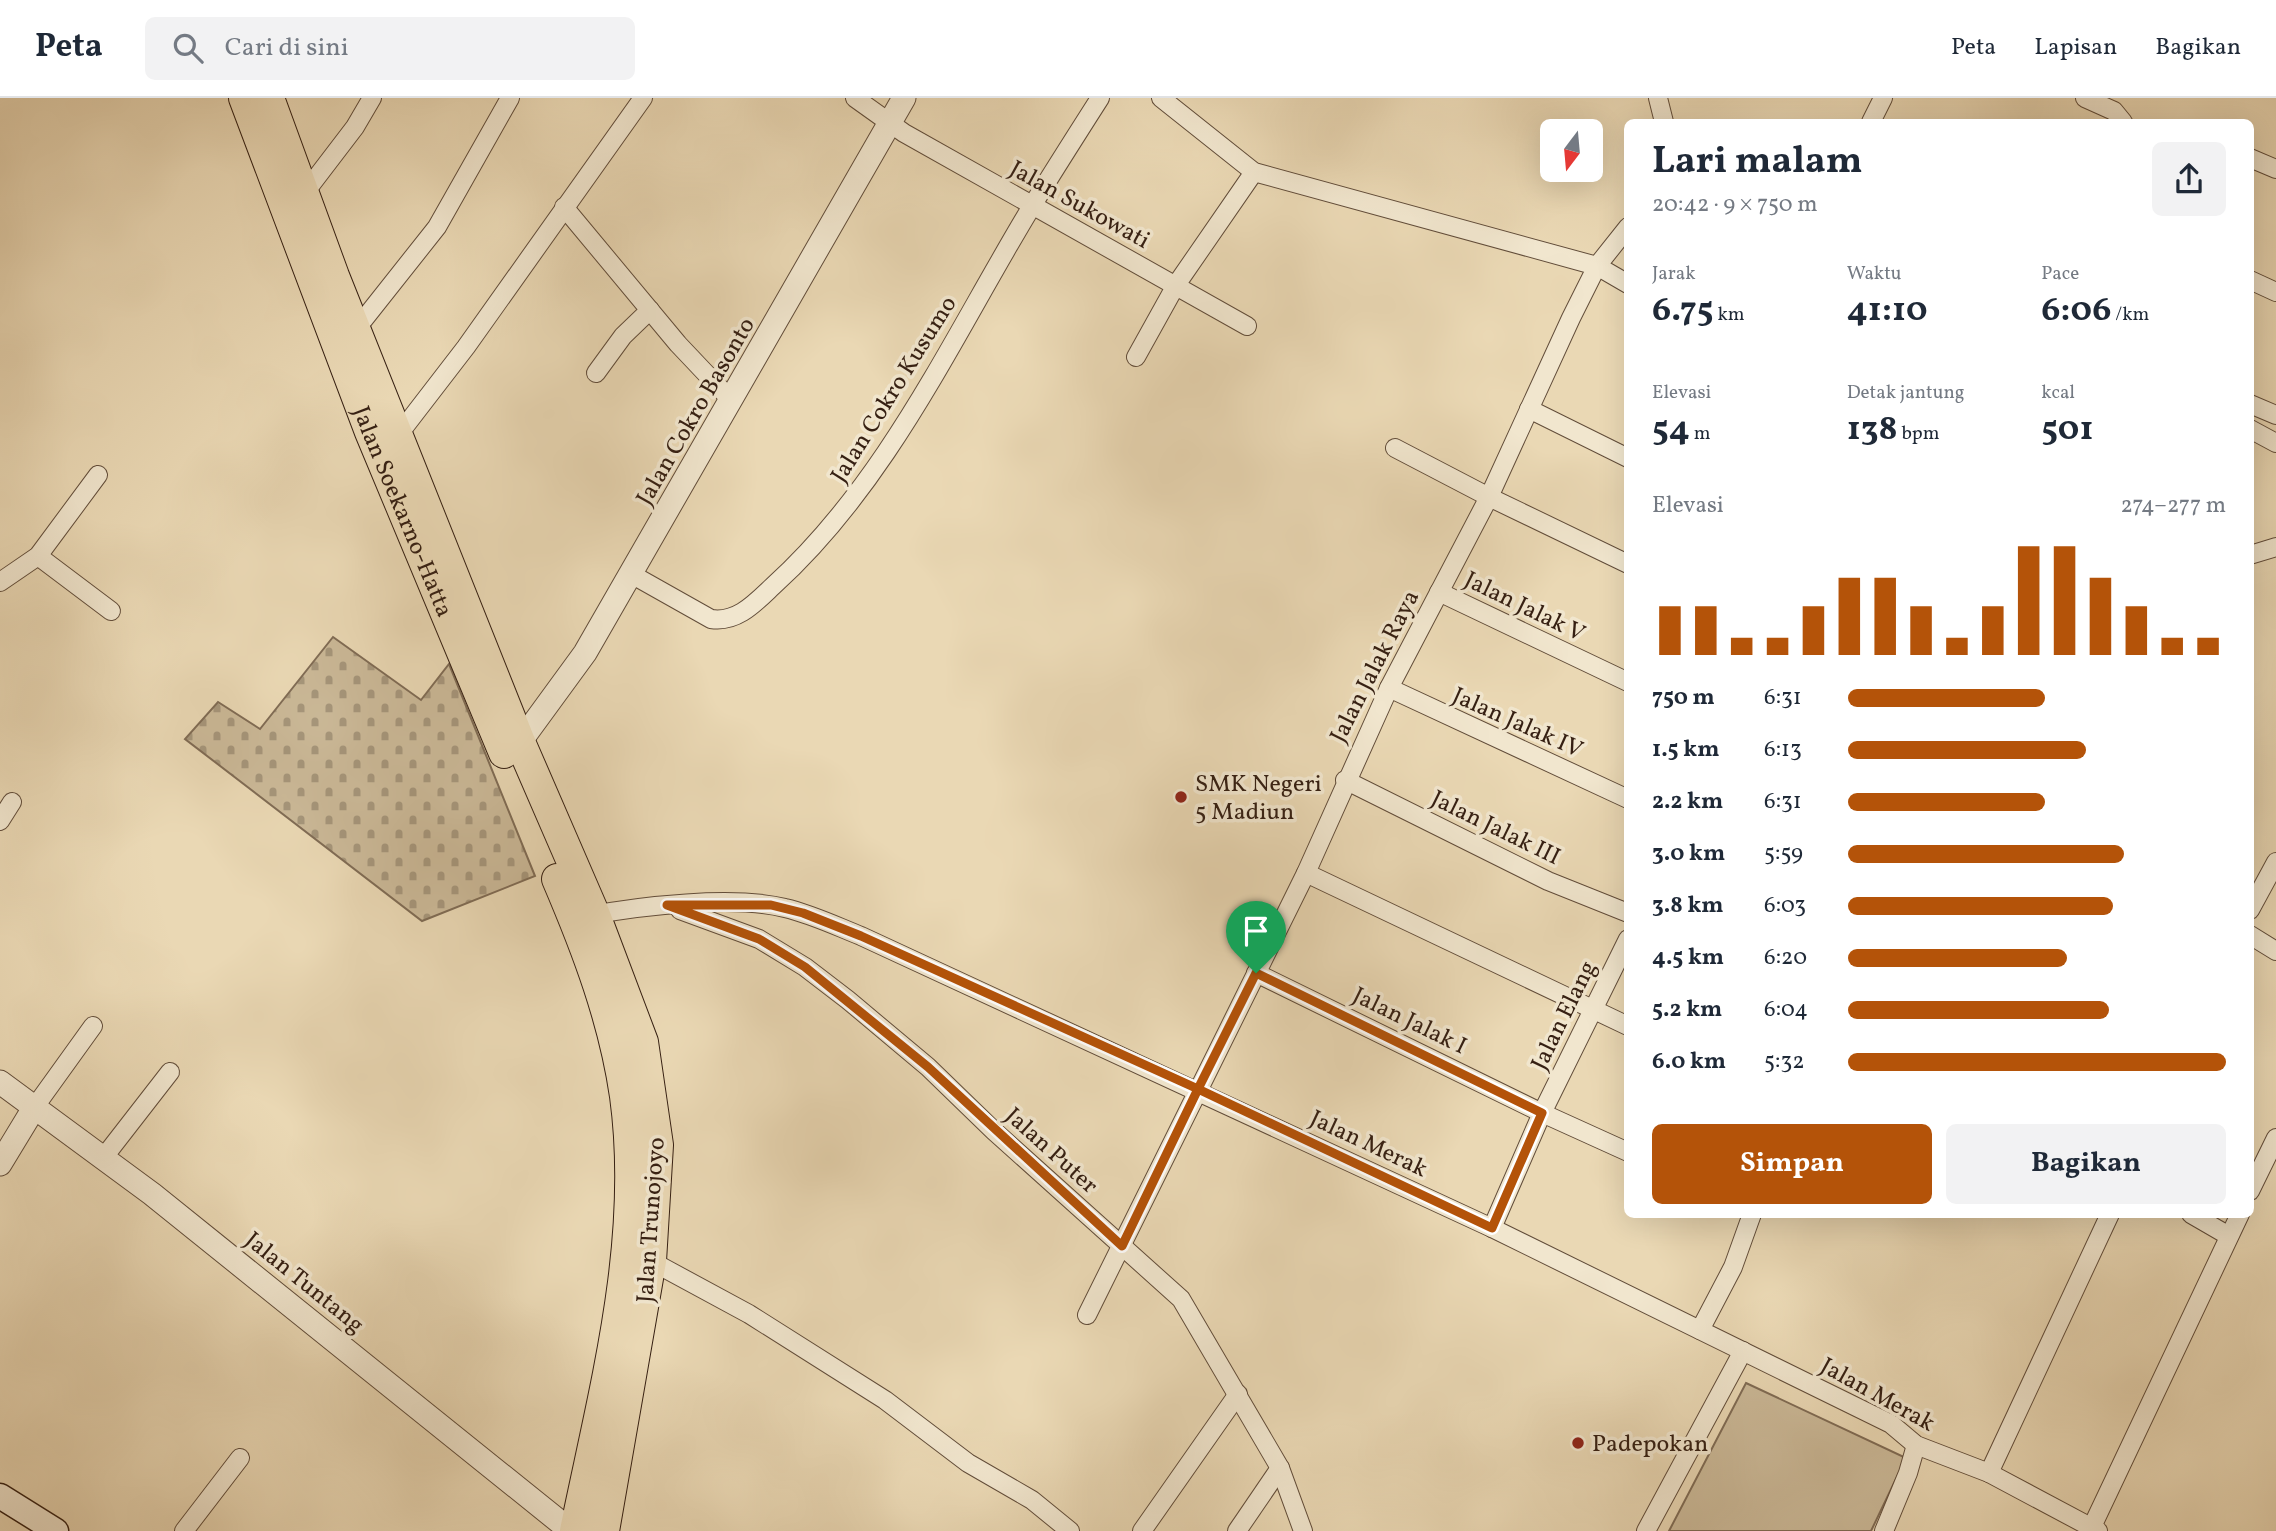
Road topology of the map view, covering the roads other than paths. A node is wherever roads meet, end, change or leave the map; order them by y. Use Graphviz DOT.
graph roads {
  1 [pos="244,98"];
  2 [pos="269,98"];
  3 [pos="372,98"];
  4 [pos="510,98"];
  5 [pos="643,98"];
  6 [pos="855,98"];
  7 [pos="904,98"];
  8 [pos="1100,98"];
  9 [pos="1161,98"];
  10 [pos="1658,98"];
  11 [pos="1882,98"];
  12 [pos="2085,98"];
  13 [pos="1663,119"];
  14 [pos="1872,119"];
  15 [pos="2121,119"];
  16 [pos="890,124"];
  17 [pos="2254,160"];
  18 [pos="2276,169"];
  19 [pos="1254,172"];
  20 [pos="295,202"];
  21 [pos="1032,206"];
  22 [pos="564,208"];
  23 [pos="1624,234"];
  24 [pos="1597,266"];
  25 [pos="2254,281"];
  26 [pos="1624,282"];
  27 [pos="1175,285"];
  28 [pos="2276,292"];
  29 [pos="650,310"];
  30 [pos="1247,326"];
  31 [pos="357,328"];
  32 [pos="1136,357"];
  33 [pos="596,373"];
  34 [pos="731,400"];
  35 [pos="2254,406"];
  36 [pos="1529,409"];
  37 [pos="2276,415"];
  38 [pos="2254,431"];
  39 [pos="399,434"];
  40 [pos="2276,443"];
  41 [pos="1395,447"];
  42 [pos="1624,455"];
  43 [pos="98,475"];
  44 [pos="1489,497"];
  45 [pos="2276,547"];
  46 [pos="2254,554"];
  47 [pos="37,556"];
  48 [pos="1624,562"];
  49 [pos="631,574"];
  50 [pos="0,582"];
  51 [pos="1439,592"];
  52 [pos="111,611"];
  53 [pos="1624,680"];
  54 [pos="1388,688"];
  55 [pos="520,742"];
  56 [pos="1345,780"];
  57 [pos="1624,797"];
  58 [pos="12,802"];
  59 [pos="0,821"];
  60 [pos="2276,862"];
  61 [pos="1306,873"];
  62 [pos="2254,903"];
  63 [pos="667,905"];
  64 [pos="1624,911"];
  65 [pos="584,917"];
  66 [pos="2254,937"];
  67 [pos="1624,947"];
  68 [pos="2276,951"];
  69 [pos="1256,973"];
  70 [pos="1593,1010"];
  71 [pos="1624,1024"];
  72 [pos="93,1026"];
  73 [pos="170,1072"];
  74 [pos="0,1082"];
  75 [pos="1198,1089"];
  76 [pos="34,1108"];
  77 [pos="1542,1113"];
  78 [pos="2276,1138"];
  79 [pos="1624,1150"];
  80 [pos="104,1157"];
  81 [pos="0,1164"];
  82 [pos="2254,1183"];
  83 [pos="1750,1218"];
  84 [pos="2108,1218"];
  85 [pos="2198,1218"];
  86 [pos="2238,1218"];
  87 [pos="1492,1228"];
  88 [pos="2230,1236"];
  89 [pos="1122,1246"];
  90 [pos="651,1261"];
  91 [pos="1087,1315"];
  92 [pos="1700,1330"];
  93 [pos="1743,1351"];
  94 [pos="1238,1394"];
  95 [pos="1916,1445"];
  96 [pos="240,1458"];
  97 [pos="1280,1468"];
  98 [pos="1989,1473"];
  99 [pos="0,1496"];
  100 [pos="27,1523"];
  101 [pos="2093,1530"];
  102 [pos="56,1531"];
  103 [pos="184,1531"];
  104 [pos="573,1531"];
  105 [pos="604,1531"];
  106 [pos="1070,1531"];
  107 [pos="1142,1531"];
  108 [pos="1237,1531"];
  109 [pos="1303,1531"];
  110 [pos="1646,1531"];
  111 [pos="1884,1531"];
  1 -- 20 [label="highway, Jalan Soekarno-Hatta"];
  2 -- 20 [label="highway, Jalan Soekarno-Hatta"];
  3 -- 20 [label="street"];
  4 -- 31 [label="street"];
  5 -- 22 [label="street"];
  6 -- 16 [label="street, Jalan Sukowati"];
  7 -- 16 [label="street, Jalan Cokro Basonto"];
  8 -- 21 [label="street, Jalan Cokro Kusumo"];
  9 -- 19 [label="street"];
  10 -- 13 [label="street"];
  11 -- 14 [label="street"];
  12 -- 15 [label="street"];
  16 -- 21 [label="street, Jalan Sukowati"];
  16 -- 34 [label="street, Jalan Cokro Basonto"];
  17 -- 18 [label="street"];
  19 -- 24 [label="street"];
  19 -- 27 [label="street"];
  20 -- 31 [label="highway, Jalan Soekarno-Hatta"];
  20 -- 65 [label="highway, Jalan Soekarno-Hatta"];
  21 -- 27 [label="street, Jalan Sukowati"];
  21 -- 49 [label="street, Jalan Cokro Kusumo"];
  22 -- 29 [label="street"];
  22 -- 39 [label="street"];
  23 -- 24 [label="street, Jalan Jalak Raya"];
  24 -- 26 [label="street"];
  24 -- 36 [label="street, Jalan Jalak Raya"];
  25 -- 28 [label="street"];
  27 -- 30 [label="street, Jalan Sukowati"];
  27 -- 32 [label="street"];
  29 -- 33 [label="street"];
  29 -- 34 [label="street"];
  31 -- 39 [label="highway, Jalan Soekarno-Hatta"];
  34 -- 49 [label="street, Jalan Cokro Basonto"];
  35 -- 37 [label="street"];
  36 -- 42 [label="street"];
  36 -- 44 [label="street, Jalan Jalak Raya"];
  38 -- 40 [label="street"];
  39 -- 55 [label="highway, Jalan Soekarno-Hatta"];
  41 -- 44 [label="street"];
  43 -- 47 [label="street"];
  44 -- 48 [label="street"];
  44 -- 51 [label="street, Jalan Jalak Raya"];
  45 -- 46 [label="street"];
  47 -- 50 [label="street"];
  47 -- 52 [label="street"];
  49 -- 55 [label="street, Jalan Cokro Basonto"];
  51 -- 53 [label="street, Jalan Jalak V"];
  51 -- 54 [label="street, Jalan Jalak Raya"];
  54 -- 56 [label="street, Jalan Jalak Raya"];
  54 -- 57 [label="street, Jalan Jalak IV"];
  55 -- 65 [label="highway, Jalan Soekarno-Hatta"];
  56 -- 61 [label="street, Jalan Jalak Raya"];
  56 -- 64 [label="street, Jalan Jalak III"];
  58 -- 59 [label="street"];
  60 -- 62 [label="street"];
  61 -- 69 [label="street, Jalan Jalak Raya"];
  61 -- 70 [label="street"];
  63 -- 65 [label="street, Jalan Merak"];
  63 -- 75 [label="street, Jalan Merak"];
  63 -- 89 [label="street, Jalan Puter"];
  65 -- 90 [label="highway, Jalan Trunojoyo"];
  65 -- 104 [label="highway, Jalan Trunojoyo"];
  66 -- 68 [label="street"];
  67 -- 70 [label="street, Jalan Elang"];
  69 -- 75 [label="street, Jalan Jalak Raya"];
  69 -- 77 [label="street, Jalan Jalak I"];
  70 -- 71 [label="street"];
  70 -- 77 [label="street, Jalan Elang"];
  72 -- 76 [label="street"];
  73 -- 80 [label="street"];
  74 -- 76 [label="street, Jalan Tuntang"];
  75 -- 87 [label="street, Jalan Merak"];
  75 -- 89 [label="street, Jalan Jalak Raya"];
  76 -- 80 [label="street, Jalan Tuntang"];
  76 -- 81 [label="street"];
  77 -- 79 [label="street, Jalan Jalak I"];
  77 -- 87 [label="street, Jalan Elang"];
  78 -- 82 [label="street"];
  80 -- 104 [label="street, Jalan Tuntang"];
  83 -- 92 [label="street"];
  84 -- 98 [label="street"];
  85 -- 88 [label="street"];
  86 -- 88 [label="street"];
  87 -- 92 [label="street, Jalan Merak"];
  88 -- 101 [label="street"];
  89 -- 91 [label="street, Jalan Jalak Raya"];
  89 -- 94 [label="street, Jalan Puter"];
  90 -- 105 [label="highway, Jalan Trunojoyo"];
  90 -- 106 [label="street"];
  92 -- 93 [label="street, Jalan Merak"];
  93 -- 95 [label="street, Jalan Merak"];
  93 -- 110 [label="street"];
  94 -- 97 [label="street, Jalan Puter"];
  94 -- 107 [label="street"];
  95 -- 98 [label="street, Jalan Merak"];
  95 -- 111 [label="street"];
  96 -- 103 [label="street"];
  97 -- 108 [label="street"];
  97 -- 109 [label="street, Jalan Puter"];
  98 -- 101 [label="street, Jalan Merak"];
  99 -- 100 [label="main road"];
  100 -- 102 [label="main road"];
}
